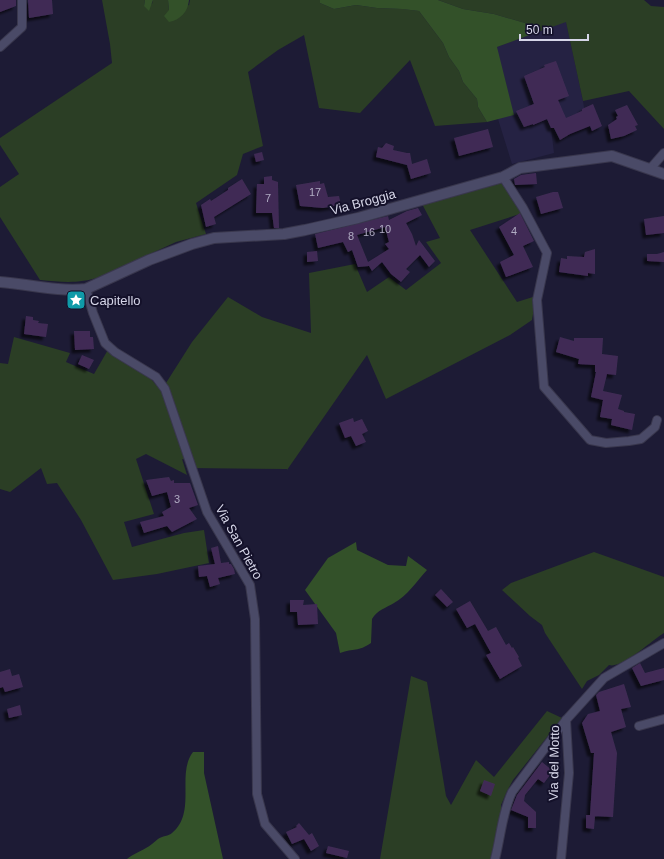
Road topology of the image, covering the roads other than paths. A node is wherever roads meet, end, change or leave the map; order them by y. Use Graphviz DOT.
graph roads {
  1 [pos="22,0"];
  2 [pos="0,47"];
  3 [pos="664,153"];
  4 [pos="650,169"];
  5 [pos="664,174"];
  6 [pos="503,177"];
  7 [pos="0,282"];
  8 [pos="86,289"];
  9 [pos="658,420"];
  10 [pos="664,643"];
  11 [pos="664,719"];
  12 [pos="566,720"];
  13 [pos="639,726"];
  14 [pos="295,859"];
  15 [pos="495,859"];
  16 [pos="561,859"];
  1 -- 2 [label="street"];
  3 -- 4 [label="street"];
  4 -- 5 [label="street, Via Broggia"];
  4 -- 6 [label="street, Via Broggia"];
  6 -- 8 [label="street, Via Broggia"];
  6 -- 9 [label="street"];
  7 -- 8 [label="street"];
  8 -- 14 [label="street, Via San Pietro"];
  10 -- 12 [label="street, Via del Motto"];
  11 -- 13 [label="street"];
  12 -- 15 [label="street"];
  12 -- 16 [label="street, Via del Motto"];
}
